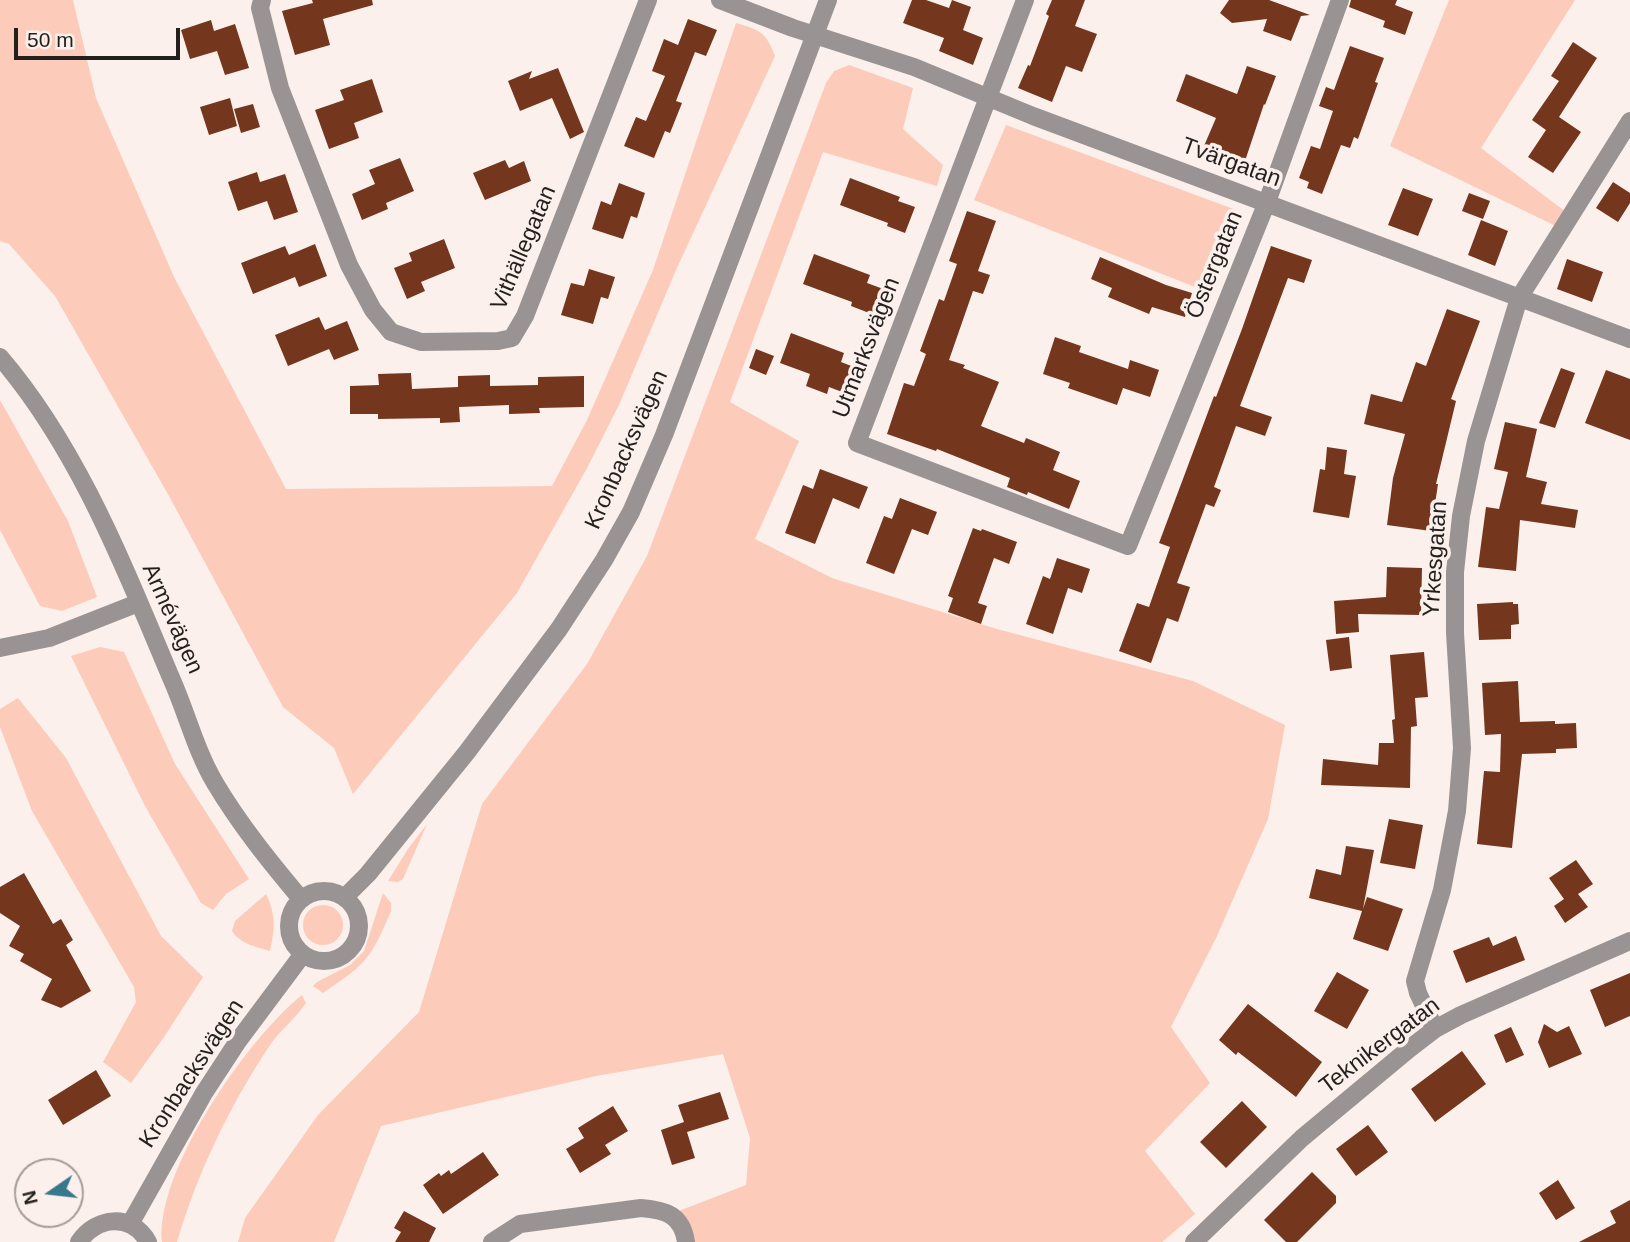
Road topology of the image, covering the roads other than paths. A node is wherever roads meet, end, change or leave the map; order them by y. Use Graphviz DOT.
graph roads {
  1 [pos="262,0"];
  2 [pos="648,0"];
  3 [pos="720,0"];
  4 [pos="828,0"];
  5 [pos="1025,0"];
  6 [pos="1340,0"];
  7 [pos="815,35"];
  8 [pos="987,98"];
  9 [pos="1630,121"];
  10 [pos="1267,202"];
  11 [pos="1519,298"];
  12 [pos="1630,339"];
  13 [pos="0,357"];
  14 [pos="1128,546"];
  15 [pos="138,603"];
  16 [pos="0,648"];
  17 [pos="345,897"];
  18 [pos="301,899"];
  19 [pos="1630,940"];
  20 [pos="303,954"];
  21 [pos="1435,1029"];
  22 [pos="130,1224"];
  23 [pos="79,1242"];
  24 [pos="148,1242"];
  25 [pos="492,1242"];
  26 [pos="686,1242"];
  27 [pos="1194,1242"];
  1 -- 2 [label="street, Vithällegatan"];
  3 -- 7 [label="street"];
  4 -- 7 [label="street, Kronbacksvägen"];
  5 -- 8 [label="street, Utmarksvägen"];
  6 -- 10 [label="street, Östergatan"];
  7 -- 8 [label="street, Tvärgatan"];
  7 -- 17 [label="street, Kronbacksvägen"];
  8 -- 10 [label="street, Tvärgatan"];
  8 -- 14 [label="street, Utmarksvägen"];
  9 -- 11 [label="street, Yrkesgatan"];
  10 -- 11 [label="street, Tvärgatan"];
  10 -- 14 [label="street, Östergatan"];
  11 -- 12 [label="street, Tvärgatan"];
  11 -- 21 [label="street, Yrkesgatan"];
  13 -- 15 [label="street, Armévägen"];
  15 -- 16 [label="street"];
  15 -- 18 [label="street, Armévägen"];
  17 -- 18 [label="street"];
  17 -- 20 [label="street"];
  18 -- 20 [label="street"];
  19 -- 21 [label="street, Teknikergatan"];
  20 -- 22 [label="street, Kronbacksvägen"];
  21 -- 27 [label="street, Teknikergatan"];
  22 -- 23 [label="street"];
  22 -- 24 [label="street"];
  25 -- 26 [label="street"];
}
